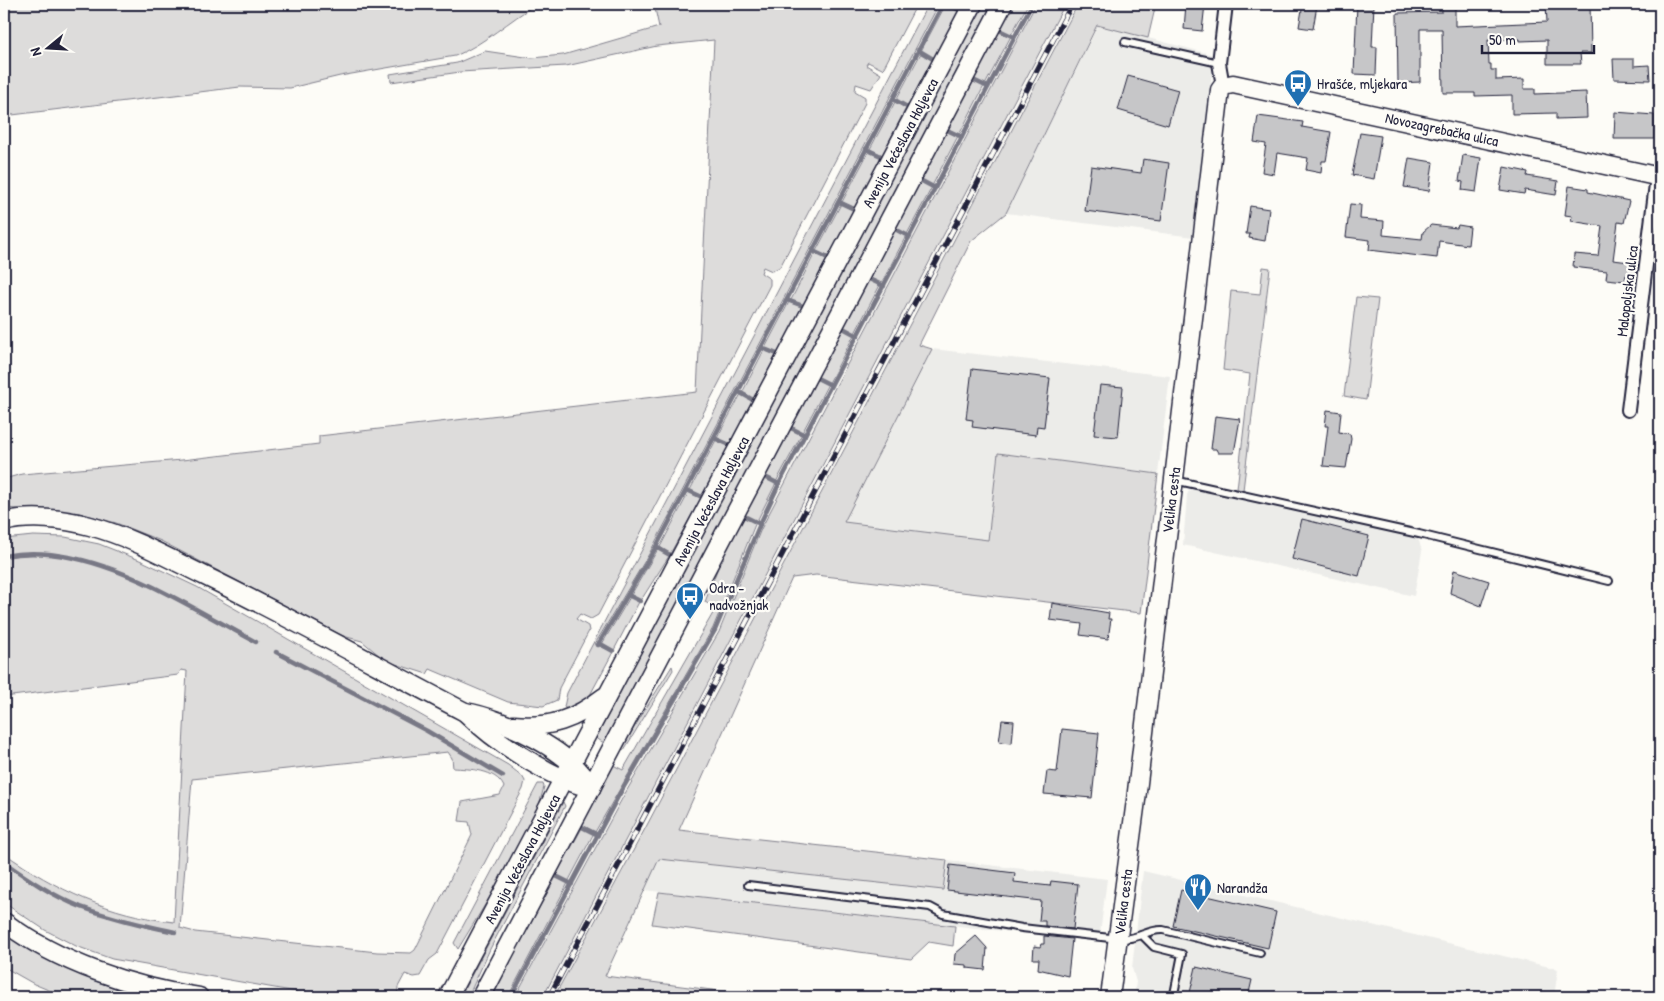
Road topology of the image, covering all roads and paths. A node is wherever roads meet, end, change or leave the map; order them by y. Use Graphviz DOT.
graph roads {
  1 [pos="973,4"];
  2 [pos="1003,4"];
  3 [pos="1226,4"];
  4 [pos="1125,42"];
  5 [pos="1218,63"];
  6 [pos="1223,86"];
  7 [pos="1659,177"];
  8 [pos="1628,410"];
  9 [pos="1174,480"];
  10 [pos="4,522"];
  11 [pos="1609,581"];
  12 [pos="609,694"];
  13 [pos="465,712"];
  14 [pos="506,724"];
  15 [pos="572,763"];
  16 [pos="564,779"];
  17 [pos="591,788"];
  18 [pos="748,885"];
  19 [pos="4,922"];
  20 [pos="1142,935"];
  21 [pos="1119,939"];
  22 [pos="1260,953"];
  23 [pos="1174,994"];
  24 [pos="199,997"];
  25 [pos="448,997"];
  26 [pos="481,997"];
  27 [pos="1110,997"];
  1 -- 12 [label="main road, Avenija Većeslava Holjevca"];
  2 -- 17 [label="main road, Avenija Većeslava Holjevca"];
  3 -- 5 [label="street, Velika cesta"];
  4 -- 5 [label="lane"];
  5 -- 6 [label="street, Velika cesta"];
  6 -- 7 [label="main road, Novozagrebačka ulica"];
  6 -- 9 [label="main road, Velika cesta"];
  7 -- 8 [label="street, Malopoljska ulica"];
  9 -- 11 [label="lane"];
  9 -- 21 [label="main road, Velika cesta"];
  10 -- 13 [label="main road"];
  12 -- 14 [label="main road"];
  12 -- 15 [label="main road, Avenija Većeslava Holjevca"];
  13 -- 14 [label="main road"];
  13 -- 16 [label="main road"];
  14 -- 15 [label="main road"];
  15 -- 16 [label="main road, Avenija Većeslava Holjevca"];
  15 -- 17 [label="main road"];
  16 -- 17 [label="main road"];
  16 -- 25 [label="main road, Avenija Većeslava Holjevca"];
  17 -- 26 [label="main road, Avenija Većeslava Holjevca"];
  18 -- 21 [label="lane"];
  19 -- 24 [label="main road"];
  20 -- 21 [label="lane"];
  20 -- 22 [label="lane"];
  20 -- 23 [label="lane"];
  21 -- 27 [label="main road, Velika cesta"];
}
